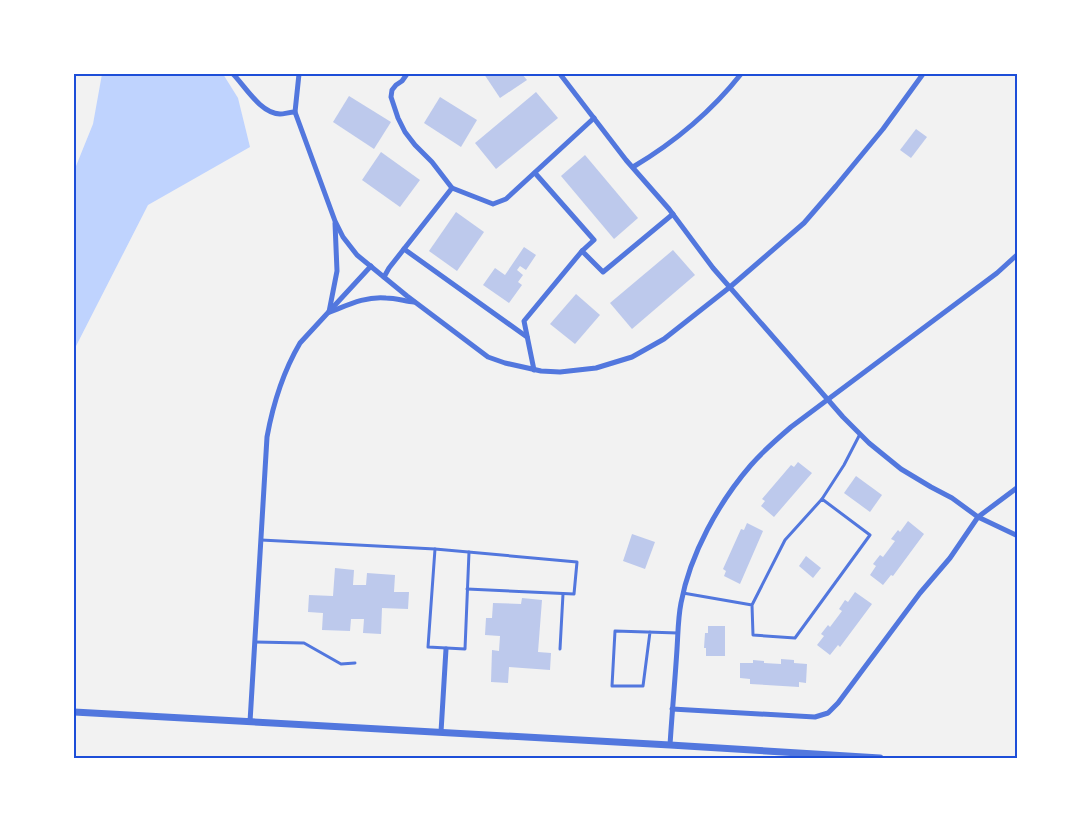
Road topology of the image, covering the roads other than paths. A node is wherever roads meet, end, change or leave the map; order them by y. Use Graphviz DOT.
graph roads {
  1 [pos="232,74"];
  2 [pos="299,74"];
  3 [pos="407,74"];
  4 [pos="561,74"];
  5 [pos="741,74"];
  6 [pos="923,74"];
  7 [pos="295,112"];
  8 [pos="594,118"];
  9 [pos="633,167"];
  10 [pos="535,172"];
  11 [pos="452,188"];
  12 [pos="673,214"];
  13 [pos="335,222"];
  14 [pos="404,249"];
  15 [pos="582,250"];
  16 [pos="1017,254"];
  17 [pos="370,266"];
  18 [pos="384,277"];
  19 [pos="730,287"];
  20 [pos="415,303"];
  21 [pos="329,313"];
  22 [pos="527,337"];
  23 [pos="534,370"];
  24 [pos="828,398"];
  25 [pos="860,434"];
  26 [pos="1017,487"];
  27 [pos="822,499"];
  28 [pos="978,517"];
  29 [pos="1017,536"];
  30 [pos="261,540"];
  31 [pos="435,549"];
  32 [pos="470,552"];
  33 [pos="467,589"];
  34 [pos="683,593"];
  35 [pos="563,594"];
  36 [pos="752,605"];
  37 [pos="650,632"];
  38 [pos="678,633"];
  39 [pos="255,642"];
  40 [pos="446,649"];
  41 [pos="560,649"];
  42 [pos="355,663"];
  43 [pos="672,709"];
  44 [pos="74,712"];
  45 [pos="250,722"];
  46 [pos="441,732"];
  47 [pos="670,745"];
  48 [pos="880,759"];
  1 -- 7 [label="street"];
  2 -- 7 [label="street"];
  3 -- 11 [label="street"];
  4 -- 8 [label="street"];
  5 -- 9 [label="street"];
  6 -- 19 [label="street"];
  7 -- 13 [label="street"];
  8 -- 9 [label="street"];
  8 -- 10 [label="street"];
  9 -- 12 [label="street"];
  10 -- 11 [label="street"];
  10 -- 15 [label="street"];
  11 -- 14 [label="street"];
  12 -- 15 [label="street"];
  12 -- 19 [label="street"];
  13 -- 17 [label="street"];
  13 -- 21 [label="street"];
  14 -- 18 [label="street"];
  14 -- 22 [label="street"];
  15 -- 22 [label="street"];
  16 -- 24 [label="street"];
  17 -- 18 [label="street"];
  17 -- 21 [label="street"];
  18 -- 20 [label="street"];
  19 -- 23 [label="street"];
  19 -- 24 [label="street"];
  20 -- 21 [label="street"];
  20 -- 23 [label="street"];
  21 -- 30 [label="street"];
  22 -- 23 [label="street"];
  24 -- 25 [label="street"];
  24 -- 34 [label="street"];
  25 -- 27 [label="lane"];
  25 -- 28 [label="street"];
  26 -- 28 [label="street"];
  27 -- 36 [label="lane"];
  27 -- 36 [label="lane"];
  28 -- 29 [label="street"];
  28 -- 43 [label="street"];
  30 -- 31 [label="lane"];
  30 -- 39 [label="street"];
  31 -- 32 [label="lane"];
  31 -- 40 [label="lane"];
  32 -- 33 [label="lane"];
  32 -- 35 [label="lane"];
  33 -- 35 [label="lane"];
  33 -- 40 [label="lane"];
  34 -- 36 [label="lane"];
  34 -- 38 [label="street"];
  35 -- 41 [label="lane"];
  37 -- 37 [label="lane"];
  37 -- 38 [label="lane"];
  38 -- 43 [label="street"];
  39 -- 42 [label="lane"];
  39 -- 45 [label="street"];
  40 -- 46 [label="street"];
  43 -- 47 [label="street"];
  44 -- 45 [label="street"];
  45 -- 46 [label="street"];
  46 -- 47 [label="street"];
  47 -- 48 [label="street"];
}
